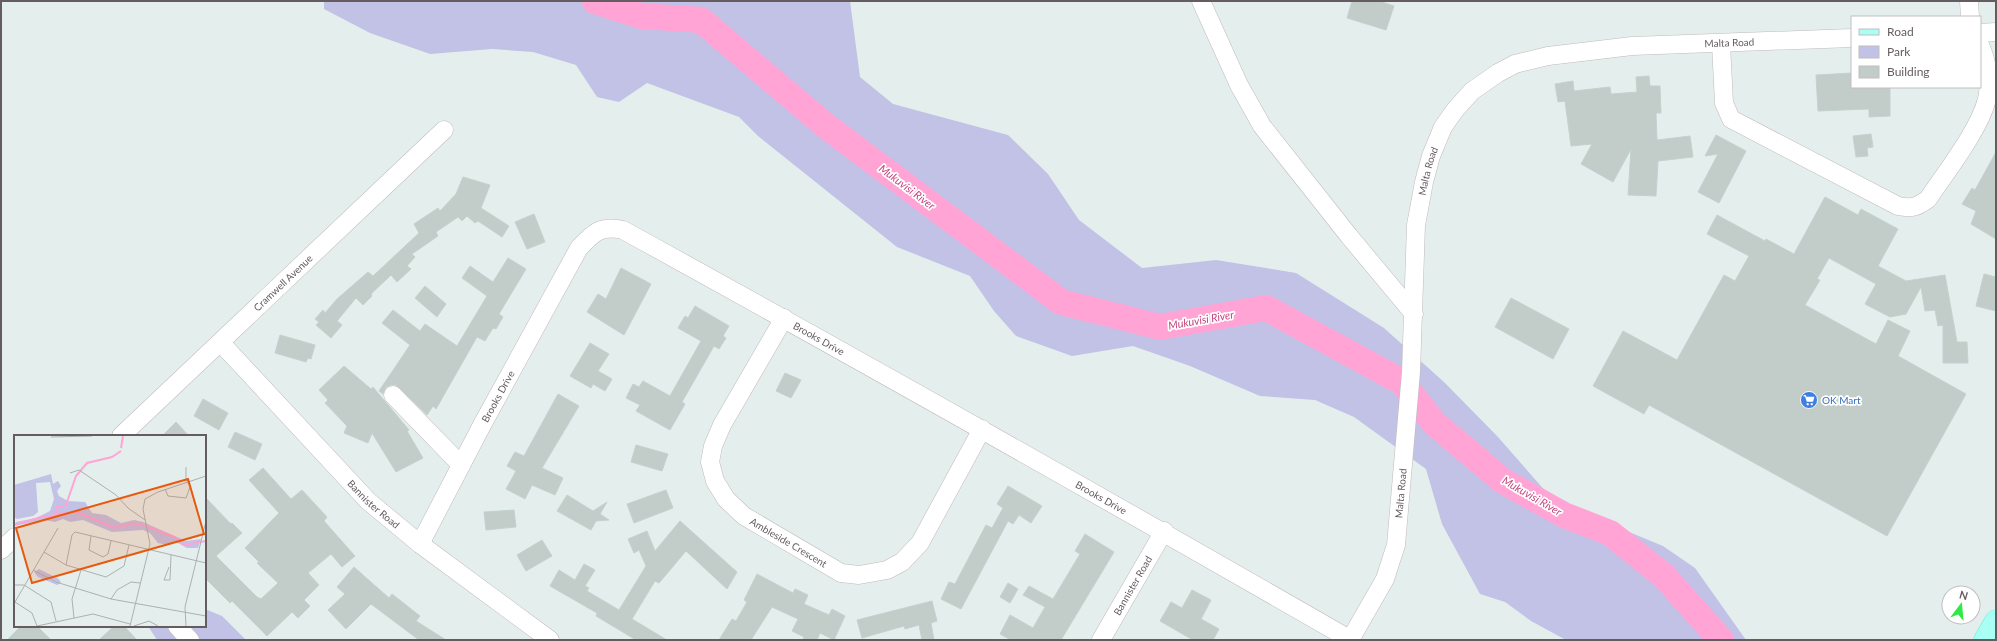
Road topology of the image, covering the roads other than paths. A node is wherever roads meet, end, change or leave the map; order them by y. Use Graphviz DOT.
graph roads {
  1 [pos="1201,1"];
  2 [pos="1969,1"];
  3 [pos="1970,16"];
  4 [pos="1996,32"];
  5 [pos="1981,33"];
  6 [pos="1851,38"];
  7 [pos="1722,44"];
  8 [pos="1981,48"];
  9 [pos="444,130"];
  10 [pos="1414,314"];
  11 [pos="784,318"];
  12 [pos="221,343"];
  13 [pos="394,395"];
  14 [pos="982,429"];
  15 [pos="123,435"];
  16 [pos="461,465"];
  17 [pos="1164,531"];
  18 [pos="14,538"];
  19 [pos="420,544"];
  20 [pos="1,550"];
  21 [pos="1996,622"];
  22 [pos="178,627"];
  23 [pos="190,640"];
  24 [pos="550,640"];
  25 [pos="1102,640"];
  26 [pos="1350,640"];
  27 [pos="1985,640"];
  1 -- 10 [label="street"];
  2 -- 3 [label="street"];
  4 -- 5 [label="street"];
  6 -- 7 [label="street, Malta Road"];
  7 -- 8 [label="street"];
  7 -- 10 [label="street, Malta Road"];
  9 -- 12 [label="street, Cramwell Avenue"];
  10 -- 26 [label="street, Malta Road"];
  11 -- 14 [label="street, Brooks Drive"];
  11 -- 14 [label="street, Ambleside Crescent"];
  11 -- 16 [label="street, Brooks Drive"];
  12 -- 15 [label="street, Cramwell Avenue"];
  12 -- 19 [label="street, Bannister Road"];
  13 -- 16 [label="street"];
  14 -- 17 [label="street, Brooks Drive"];
  16 -- 19 [label="street, Brooks Drive"];
  17 -- 25 [label="street, Bannister Road"];
  17 -- 26 [label="street, Brooks Drive"];
  18 -- 20 [label="street"];
  19 -- 24 [label="street, Bannister Road"];
  21 -- 27 [label="main road"];
  22 -- 23 [label="street"];
}
